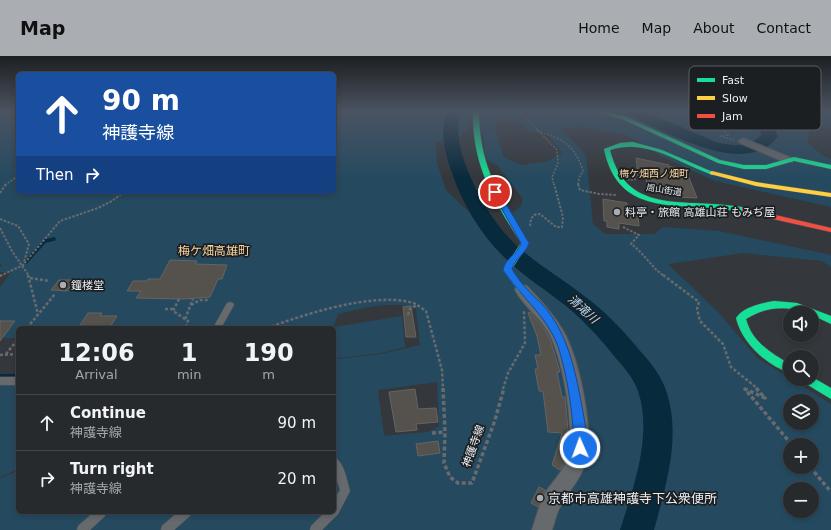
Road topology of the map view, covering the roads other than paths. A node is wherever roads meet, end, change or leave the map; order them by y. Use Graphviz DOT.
graph roads {
  1 [pos="476,133"];
  2 [pos="657,133"];
  3 [pos="743,141"];
  4 [pos="788,160"];
  5 [pos="831,167"];
  6 [pos="831,195"];
  7 [pos="831,230"];
  8 [pos="522,290"];
  9 [pos="230,305"];
  10 [pos="831,320"];
  11 [pos="218,326"];
  12 [pos="783,365"];
  13 [pos="0,380"];
  14 [pos="16,381"];
  15 [pos="818,386"];
  16 [pos="831,394"];
  17 [pos="336,465"];
  18 [pos="336,506"];
  19 [pos="99,514"];
  20 [pos="184,514"];
  21 [pos="330,514"];
  22 [pos="82,530"];
  23 [pos="166,530"];
  24 [pos="315,530"];
  25 [pos="542,530"];
  1 -- 8 [label="main road"];
  2 -- 4 [label="main road"];
  3 -- 4 [label="street"];
  4 -- 5 [label="main road"];
  6 -- 7 [label="main road, 周山街道"];
  8 -- 25 [label="street"];
  9 -- 11 [label="lane"];
  10 -- 12 [label="main road"];
  13 -- 14 [label="lane"];
  15 -- 16 [label="main road"];
  17 -- 18 [label="lane"];
  19 -- 22 [label="lane"];
  20 -- 23 [label="lane"];
  21 -- 24 [label="lane"];
}
